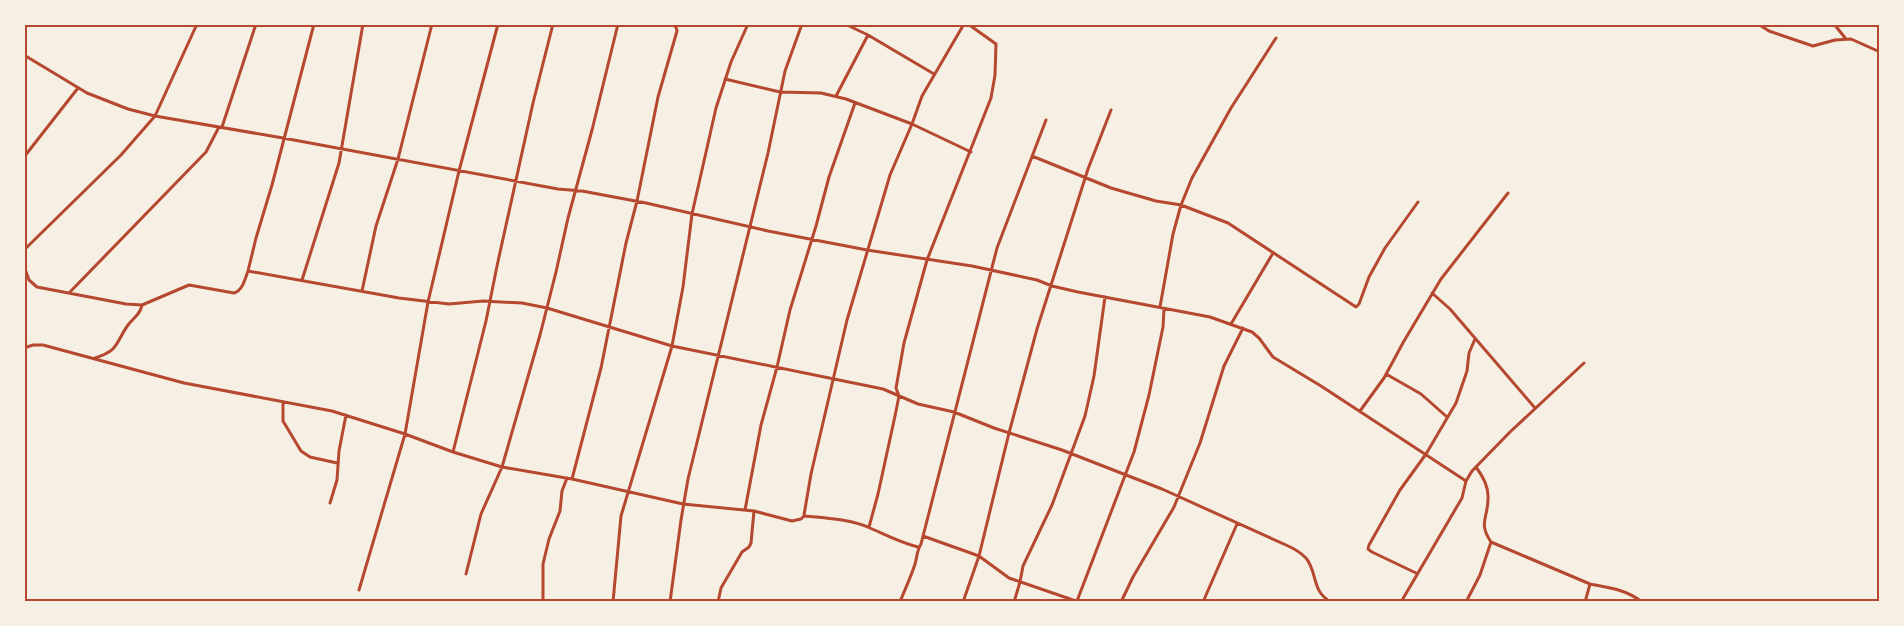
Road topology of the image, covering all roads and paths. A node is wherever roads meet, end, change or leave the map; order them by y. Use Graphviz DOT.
graph roads {
  1 [pos="197,24"];
  2 [pos="256,24"];
  3 [pos="314,24"];
  4 [pos="363,24"];
  5 [pos="432,24"];
  6 [pos="498,24"];
  7 [pos="553,24"];
  8 [pos="618,24"];
  9 [pos="671,24"];
  10 [pos="748,24"];
  11 [pos="802,24"];
  12 [pos="845,24"];
  13 [pos="966,24"];
  14 [pos="1758,24"];
  15 [pos="1834,24"];
  16 [pos="868,35"];
  17 [pos="1276,38"];
  18 [pos="1846,39"];
  19 [pos="1880,52"];
  20 [pos="25,57"];
  21 [pos="934,74"];
  22 [pos="725,78"];
  23 [pos="78,88"];
  24 [pos="780,92"];
  25 [pos="836,96"];
  26 [pos="855,103"];
  27 [pos="1111,110"];
  28 [pos="156,116"];
  29 [pos="1046,120"];
  30 [pos="912,124"];
  31 [pos="221,127"];
  32 [pos="284,138"];
  33 [pos="341,148"];
  34 [pos="970,152"];
  35 [pos="1032,156"];
  36 [pos="24,157"];
  37 [pos="398,159"];
  38 [pos="459,171"];
  39 [pos="1085,178"];
  40 [pos="516,181"];
  41 [pos="576,190"];
  42 [pos="1508,193"];
  43 [pos="637,201"];
  44 [pos="1418,202"];
  45 [pos="1181,206"];
  46 [pos="692,214"];
  47 [pos="749,226"];
  48 [pos="812,239"];
  49 [pos="24,250"];
  50 [pos="867,250"];
  51 [pos="1273,253"];
  52 [pos="927,260"];
  53 [pos="24,266"];
  54 [pos="248,271"];
  55 [pos="991,271"];
  56 [pos="302,280"];
  57 [pos="1052,286"];
  58 [pos="362,291"];
  59 [pos="69,293"];
  60 [pos="1432,293"];
  61 [pos="1105,297"];
  62 [pos="428,302"];
  63 [pos="490,302"];
  64 [pos="142,305"];
  65 [pos="547,308"];
  66 [pos="1162,308"];
  67 [pos="1231,324"];
  68 [pos="609,328"];
  69 [pos="1243,328"];
  70 [pos="1475,339"];
  71 [pos="672,346"];
  72 [pos="24,348"];
  73 [pos="110,352"];
  74 [pos="718,354"];
  75 [pos="93,359"];
  76 [pos="108,363"];
  77 [pos="1584,363"];
  78 [pos="777,367"];
  79 [pos="1386,374"];
  80 [pos="834,379"];
  81 [pos="899,396"];
  82 [pos="283,402"];
  83 [pos="1535,408"];
  84 [pos="1360,411"];
  85 [pos="954,412"];
  86 [pos="346,415"];
  87 [pos="1447,417"];
  88 [pos="1009,433"];
  89 [pos="405,434"];
  90 [pos="453,452"];
  91 [pos="1072,453"];
  92 [pos="1426,454"];
  93 [pos="338,463"];
  94 [pos="502,467"];
  95 [pos="1476,467"];
  96 [pos="1126,475"];
  97 [pos="567,478"];
  98 [pos="572,479"];
  99 [pos="1466,481"];
  100 [pos="629,492"];
  101 [pos="1178,496"];
  102 [pos="330,503"];
  103 [pos="683,504"];
  104 [pos="744,510"];
  105 [pos="754,511"];
  106 [pos="804,516"];
  107 [pos="1238,524"];
  108 [pos="869,527"];
  109 [pos="923,536"];
  110 [pos="1491,542"];
  111 [pos="918,547"];
  112 [pos="979,556"];
  113 [pos="1416,573"];
  114 [pos="466,574"];
  115 [pos="1020,582"];
  116 [pos="1590,584"];
  117 [pos="359,590"];
  118 [pos="543,602"];
  119 [pos="613,602"];
  120 [pos="670,602"];
  121 [pos="718,602"];
  122 [pos="900,602"];
  123 [pos="963,602"];
  124 [pos="1014,602"];
  125 [pos="1077,602"];
  126 [pos="1121,602"];
  127 [pos="1203,602"];
  128 [pos="1331,602"];
  129 [pos="1401,602"];
  130 [pos="1466,602"];
  131 [pos="1585,602"];
  132 [pos="1642,602"];
  1 -- 28 [label="street"];
  2 -- 31 [label="street"];
  3 -- 32 [label="street"];
  4 -- 33 [label="street"];
  5 -- 37 [label="street"];
  6 -- 38 [label="street"];
  7 -- 40 [label="street"];
  8 -- 41 [label="street"];
  9 -- 43 [label="street"];
  10 -- 22 [label="street"];
  11 -- 24 [label="street"];
  12 -- 16 [label="street"];
  13 -- 21 [label="street"];
  13 -- 34 [label="street"];
  14 -- 18 [label="street"];
  15 -- 18 [label="street"];
  16 -- 21 [label="street"];
  16 -- 25 [label="street"];
  17 -- 45 [label="street"];
  18 -- 19 [label="street"];
  20 -- 23 [label="street"];
  21 -- 30 [label="street"];
  22 -- 24 [label="street"];
  22 -- 46 [label="street"];
  23 -- 28 [label="street"];
  23 -- 36 [label="street"];
  24 -- 25 [label="street"];
  24 -- 47 [label="street"];
  25 -- 26 [label="street"];
  26 -- 30 [label="street"];
  26 -- 48 [label="street"];
  27 -- 39 [label="street"];
  28 -- 31 [label="street"];
  28 -- 49 [label="street"];
  29 -- 35 [label="street"];
  30 -- 34 [label="street"];
  30 -- 50 [label="street"];
  31 -- 32 [label="street"];
  31 -- 59 [label="street"];
  32 -- 33 [label="street"];
  32 -- 54 [label="street"];
  33 -- 37 [label="street"];
  33 -- 56 [label="street"];
  34 -- 52 [label="street"];
  35 -- 39 [label="street"];
  35 -- 55 [label="street"];
  37 -- 38 [label="street"];
  37 -- 58 [label="street"];
  38 -- 40 [label="street"];
  38 -- 62 [label="street"];
  39 -- 45 [label="street"];
  39 -- 57 [label="street"];
  40 -- 41 [label="street"];
  40 -- 63 [label="street"];
  41 -- 43 [label="street"];
  41 -- 65 [label="street"];
  42 -- 60 [label="street"];
  43 -- 46 [label="street"];
  43 -- 68 [label="street"];
  44 -- 51 [label="street"];
  45 -- 51 [label="street"];
  45 -- 66 [label="street"];
  46 -- 47 [label="street"];
  46 -- 71 [label="street"];
  47 -- 48 [label="street"];
  47 -- 74 [label="street"];
  48 -- 50 [label="street"];
  48 -- 78 [label="street"];
  50 -- 52 [label="street"];
  50 -- 80 [label="street"];
  51 -- 67 [label="street"];
  52 -- 55 [label="street"];
  52 -- 81 [label="street"];
  53 -- 59 [label="street"];
  54 -- 56 [label="street"];
  54 -- 64 [label="street"];
  55 -- 57 [label="street"];
  55 -- 85 [label="street"];
  56 -- 58 [label="street"];
  57 -- 61 [label="street"];
  57 -- 88 [label="street"];
  58 -- 62 [label="street"];
  59 -- 64 [label="street"];
  60 -- 70 [label="street"];
  60 -- 79 [label="street"];
  61 -- 66 [label="street"];
  61 -- 91 [label="street"];
  62 -- 63 [label="street"];
  62 -- 89 [label="street"];
  63 -- 65 [label="street"];
  63 -- 90 [label="street"];
  64 -- 73 [label="street"];
  65 -- 68 [label="street"];
  65 -- 94 [label="street"];
  66 -- 67 [label="street"];
  66 -- 96 [label="street"];
  67 -- 69 [label="street"];
  68 -- 71 [label="street"];
  68 -- 98 [label="street"];
  69 -- 84 [label="street"];
  69 -- 101 [label="street"];
  70 -- 83 [label="street"];
  70 -- 87 [label="street"];
  71 -- 74 [label="street"];
  71 -- 100 [label="street"];
  72 -- 75 [label="street"];
  73 -- 75 [label="street"];
  73 -- 76 [label="street"];
  74 -- 78 [label="street"];
  74 -- 103 [label="street"];
  75 -- 76 [label="street"];
  76 -- 82 [label="street"];
  77 -- 83 [label="street"];
  78 -- 80 [label="street"];
  78 -- 104 [label="street"];
  79 -- 84 [label="street"];
  79 -- 87 [label="street"];
  80 -- 81 [label="street"];
  80 -- 106 [label="street"];
  81 -- 85 [label="street"];
  81 -- 108 [label="street"];
  82 -- 86 [label="street"];
  82 -- 93 [label="street"];
  83 -- 95 [label="street"];
  84 -- 92 [label="street"];
  85 -- 88 [label="street"];
  85 -- 109 [label="street"];
  86 -- 89 [label="street"];
  86 -- 93 [label="street"];
  87 -- 92 [label="street"];
  88 -- 91 [label="street"];
  88 -- 112 [label="street"];
  89 -- 90 [label="street"];
  89 -- 117 [label="street"];
  90 -- 94 [label="street"];
  91 -- 96 [label="street"];
  91 -- 115 [label="street"];
  92 -- 99 [label="street"];
  92 -- 113 [label="street"];
  93 -- 102 [label="street"];
  94 -- 97 [label="street"];
  94 -- 114 [label="street"];
  95 -- 99 [label="street"];
  95 -- 110 [label="street"];
  96 -- 101 [label="street"];
  96 -- 125 [label="street"];
  97 -- 98 [label="street"];
  97 -- 118 [label="street"];
  98 -- 100 [label="street"];
  99 -- 113 [label="street"];
  100 -- 103 [label="street"];
  100 -- 119 [label="street"];
  101 -- 107 [label="street"];
  101 -- 126 [label="street"];
  103 -- 104 [label="street"];
  103 -- 120 [label="street"];
  104 -- 105 [label="street"];
  105 -- 106 [label="street"];
  105 -- 121 [label="street"];
  106 -- 108 [label="street"];
  107 -- 127 [label="street"];
  107 -- 128 [label="street"];
  108 -- 111 [label="street"];
  109 -- 111 [label="street"];
  109 -- 112 [label="street"];
  110 -- 116 [label="street"];
  110 -- 130 [label="street"];
  111 -- 122 [label="street"];
  112 -- 115 [label="street"];
  112 -- 123 [label="street"];
  113 -- 129 [label="street"];
  115 -- 124 [label="street"];
  115 -- 125 [label="street"];
  116 -- 131 [label="street"];
  116 -- 132 [label="street"];
}
